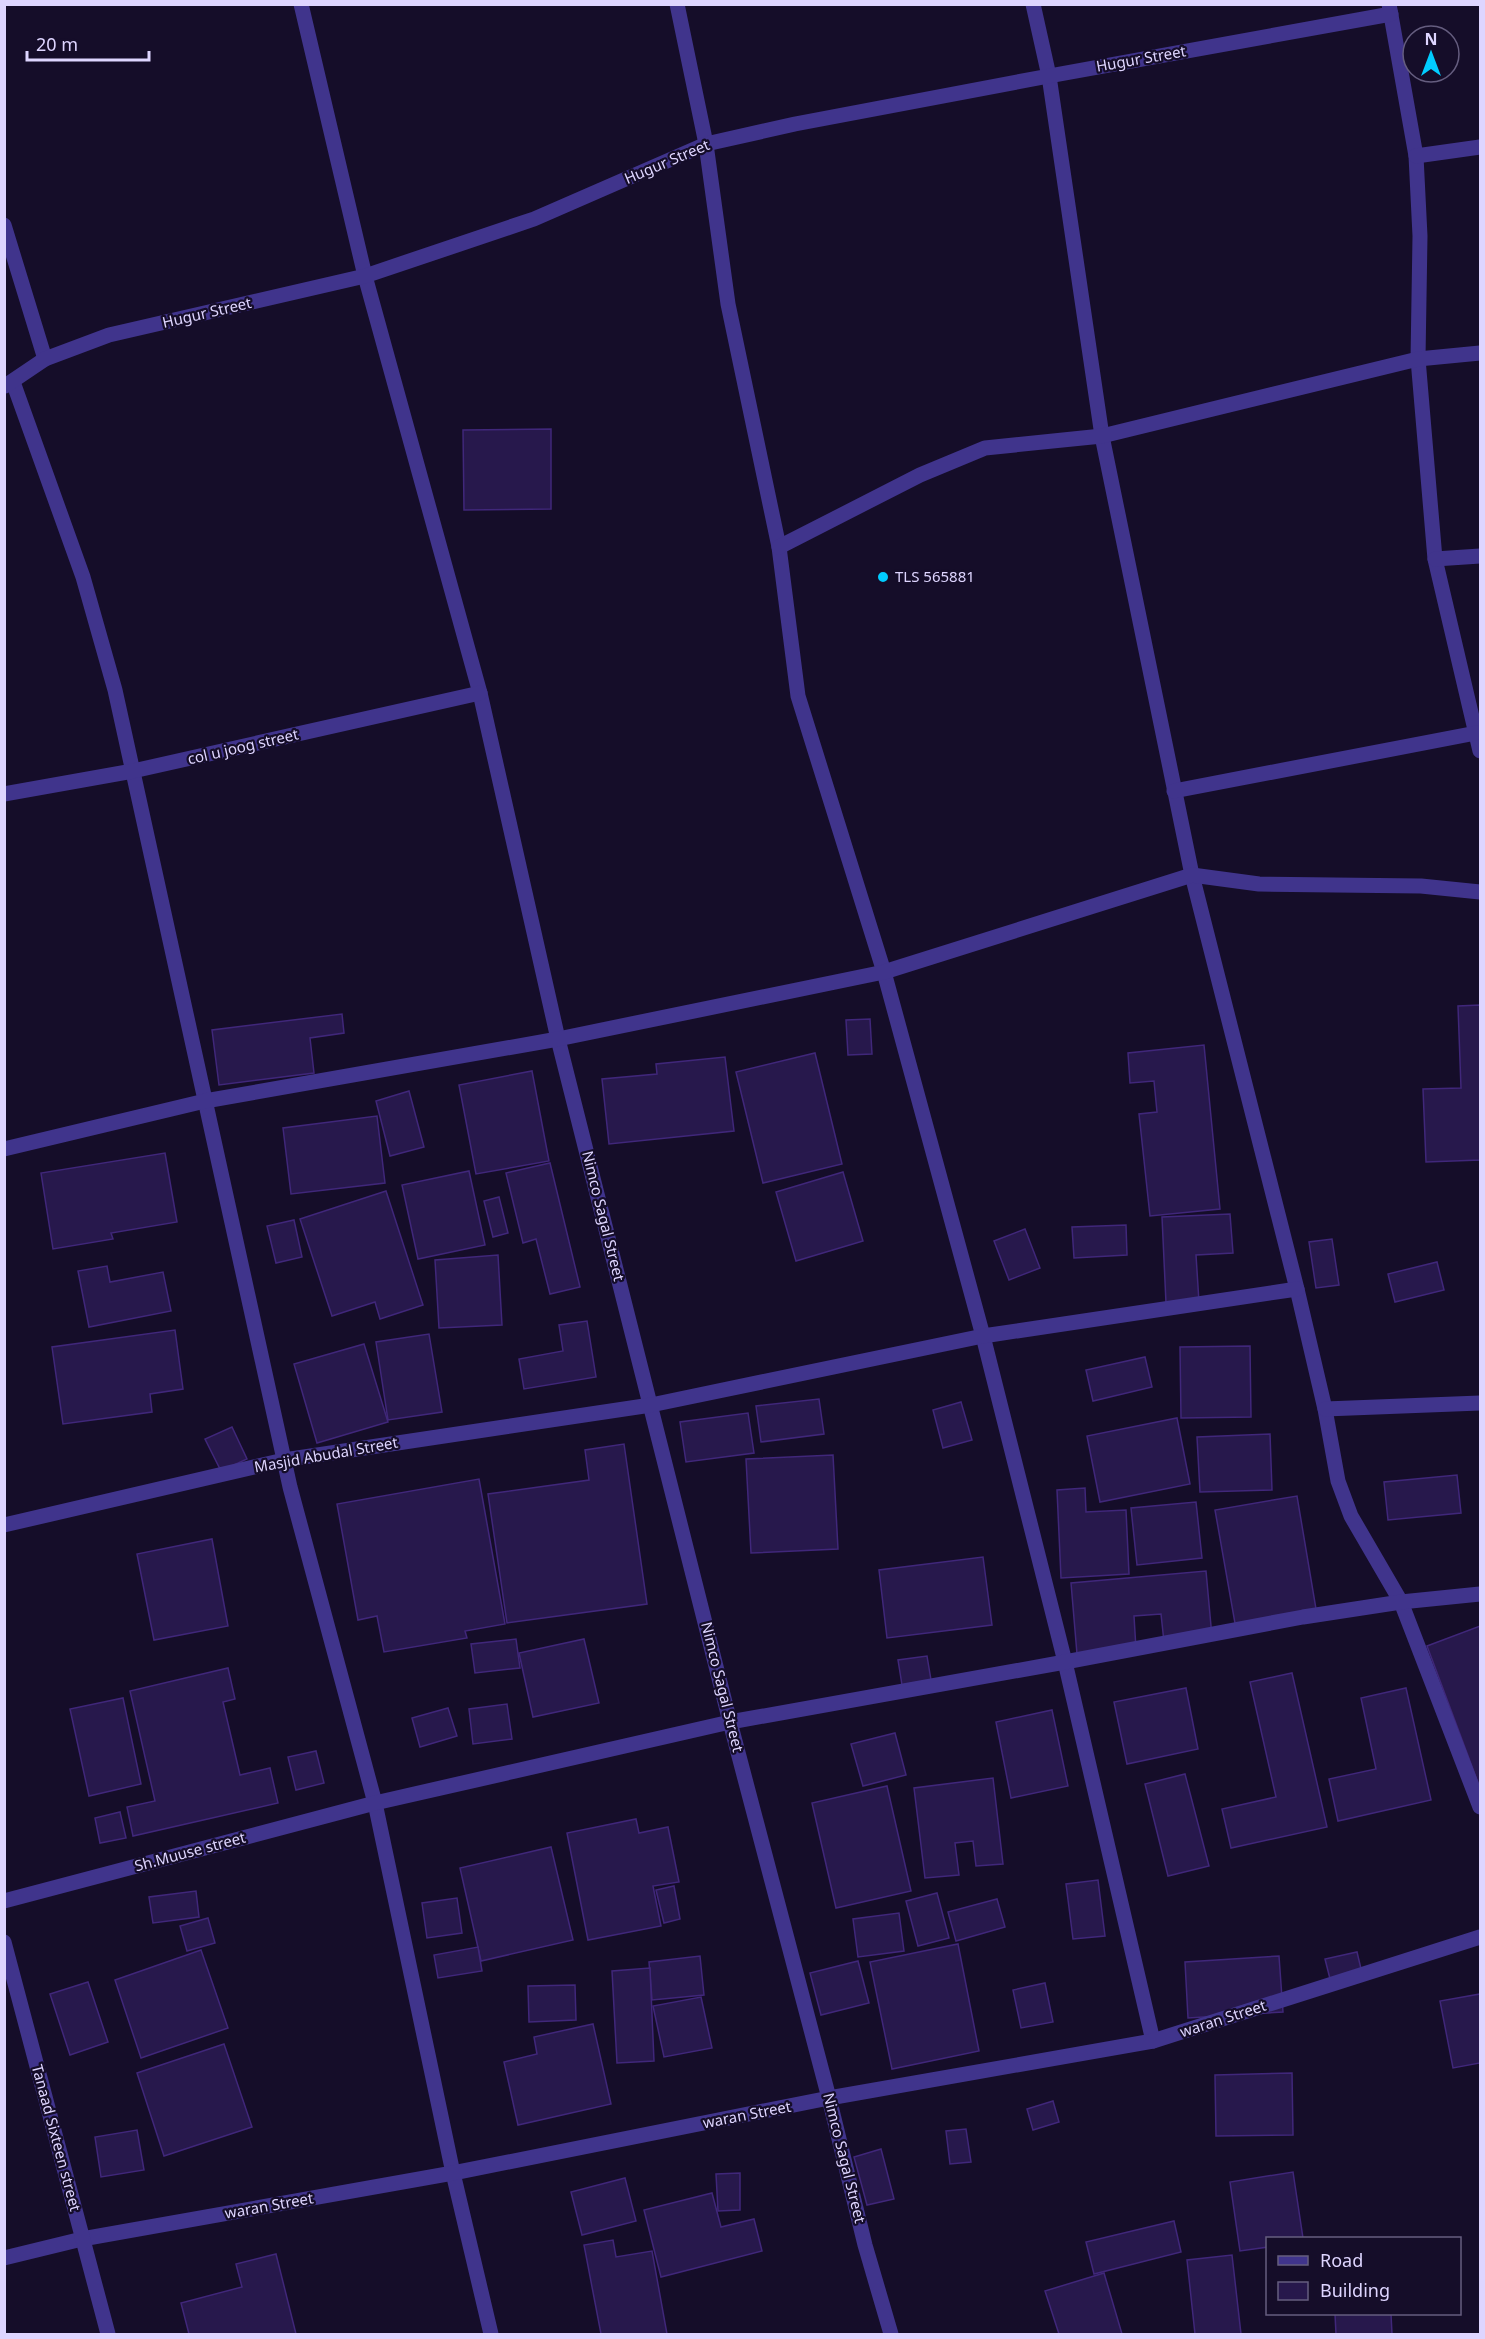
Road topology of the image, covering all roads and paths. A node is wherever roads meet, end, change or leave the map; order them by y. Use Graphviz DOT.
graph roads {
  1 [pos="301,4"];
  2 [pos="676,4"];
  3 [pos="1033,4"];
  4 [pos="1390,9"];
  5 [pos="1049,76"];
  6 [pos="706,144"];
  7 [pos="1480,147"];
  8 [pos="1416,156"];
  9 [pos="4,225"];
  10 [pos="365,276"];
  11 [pos="1480,353"];
  12 [pos="45,359"];
  13 [pos="1418,360"];
  14 [pos="9,384"];
  15 [pos="1102,436"];
  16 [pos="779,547"];
  17 [pos="1480,555"];
  18 [pos="1435,559"];
  19 [pos="480,693"];
  20 [pos="1476,733"];
  21 [pos="1480,752"];
  22 [pos="133,771"];
  23 [pos="1174,791"];
  24 [pos="4,794"];
  25 [pos="1192,875"];
  26 [pos="1480,892"];
  27 [pos="884,972"];
  28 [pos="558,1039"];
  29 [pos="206,1101"];
  30 [pos="4,1149"];
  31 [pos="1297,1289"];
  32 [pos="983,1336"];
  33 [pos="1480,1403"];
  34 [pos="651,1406"];
  35 [pos="1325,1409"];
  36 [pos="284,1460"];
  37 [pos="4,1525"];
  38 [pos="1480,1594"];
  39 [pos="1401,1602"];
  40 [pos="1065,1662"];
  41 [pos="730,1722"];
  42 [pos="375,1803"];
  43 [pos="1480,1807"];
  44 [pos="4,1901"];
  45 [pos="1480,1937"];
  46 [pos="4,1942"];
  47 [pos="1153,2041"];
  48 [pos="829,2098"];
  49 [pos="453,2173"];
  50 [pos="82,2239"];
  51 [pos="4,2259"];
  52 [pos="108,2334"];
  53 [pos="491,2334"];
  54 [pos="891,2334"];
  1 -- 10 [label="street, Nimco Sagal Street"];
  2 -- 6 [label="street"];
  3 -- 5 [label="street"];
  4 -- 5 [label="street, Hugur Street"];
  4 -- 8 [label="street"];
  5 -- 6 [label="street, Hugur Street"];
  5 -- 15 [label="street"];
  6 -- 10 [label="street, Hugur Street"];
  6 -- 16 [label="street"];
  7 -- 8 [label="street"];
  8 -- 13 [label="street"];
  9 -- 12 [label="street"];
  10 -- 12 [label="street, Hugur Street"];
  10 -- 19 [label="street, Nimco Sagal Street"];
  11 -- 13 [label="street"];
  12 -- 14 [label="street, Hugur Street"];
  13 -- 15 [label="street"];
  13 -- 18 [label="street"];
  14 -- 22 [label="street"];
  15 -- 16 [label="street"];
  15 -- 23 [label="street"];
  16 -- 27 [label="street"];
  17 -- 18 [label="street"];
  18 -- 20 [label="street"];
  19 -- 22 [label="street, col u joog street"];
  19 -- 28 [label="street, Nimco Sagal Street"];
  20 -- 21 [label="street"];
  20 -- 23 [label="street"];
  22 -- 24 [label="street, col u joog street"];
  22 -- 29 [label="street"];
  23 -- 25 [label="street"];
  25 -- 26 [label="street"];
  25 -- 27 [label="street"];
  25 -- 31 [label="street"];
  27 -- 28 [label="street"];
  27 -- 32 [label="street"];
  28 -- 29 [label="street"];
  28 -- 34 [label="street, Nimco Sagal Street"];
  29 -- 30 [label="street"];
  29 -- 36 [label="street"];
  31 -- 32 [label="street, Masjid Abudal Street"];
  31 -- 35 [label="street"];
  32 -- 34 [label="street, Masjid Abudal Street"];
  32 -- 40 [label="street"];
  33 -- 35 [label="street"];
  34 -- 36 [label="street, Masjid Abudal Street"];
  34 -- 41 [label="street, Nimco Sagal Street"];
  35 -- 39 [label="street"];
  36 -- 37 [label="street, Masjid Abudal Street"];
  36 -- 42 [label="street"];
  38 -- 39 [label="street, Sh.Muuse street"];
  39 -- 40 [label="street, Sh.Muuse street"];
  39 -- 43 [label="street"];
  40 -- 41 [label="street, Sh.Muuse street"];
  40 -- 47 [label="street"];
  41 -- 42 [label="street, Sh.Muuse street"];
  41 -- 48 [label="street, Nimco Sagal Street"];
  42 -- 44 [label="street, Sh.Muuse street"];
  42 -- 49 [label="street"];
  45 -- 47 [label="street, waran Street"];
  46 -- 50 [label="street, Tanaad Sixteen street"];
  47 -- 48 [label="street, waran Street"];
  48 -- 49 [label="street, waran Street"];
  48 -- 54 [label="street, Nimco Sagal Street"];
  49 -- 50 [label="street, waran Street"];
  49 -- 53 [label="street"];
  50 -- 51 [label="street, waran Street"];
  50 -- 52 [label="street, Tanaad Sixteen street"];
}
